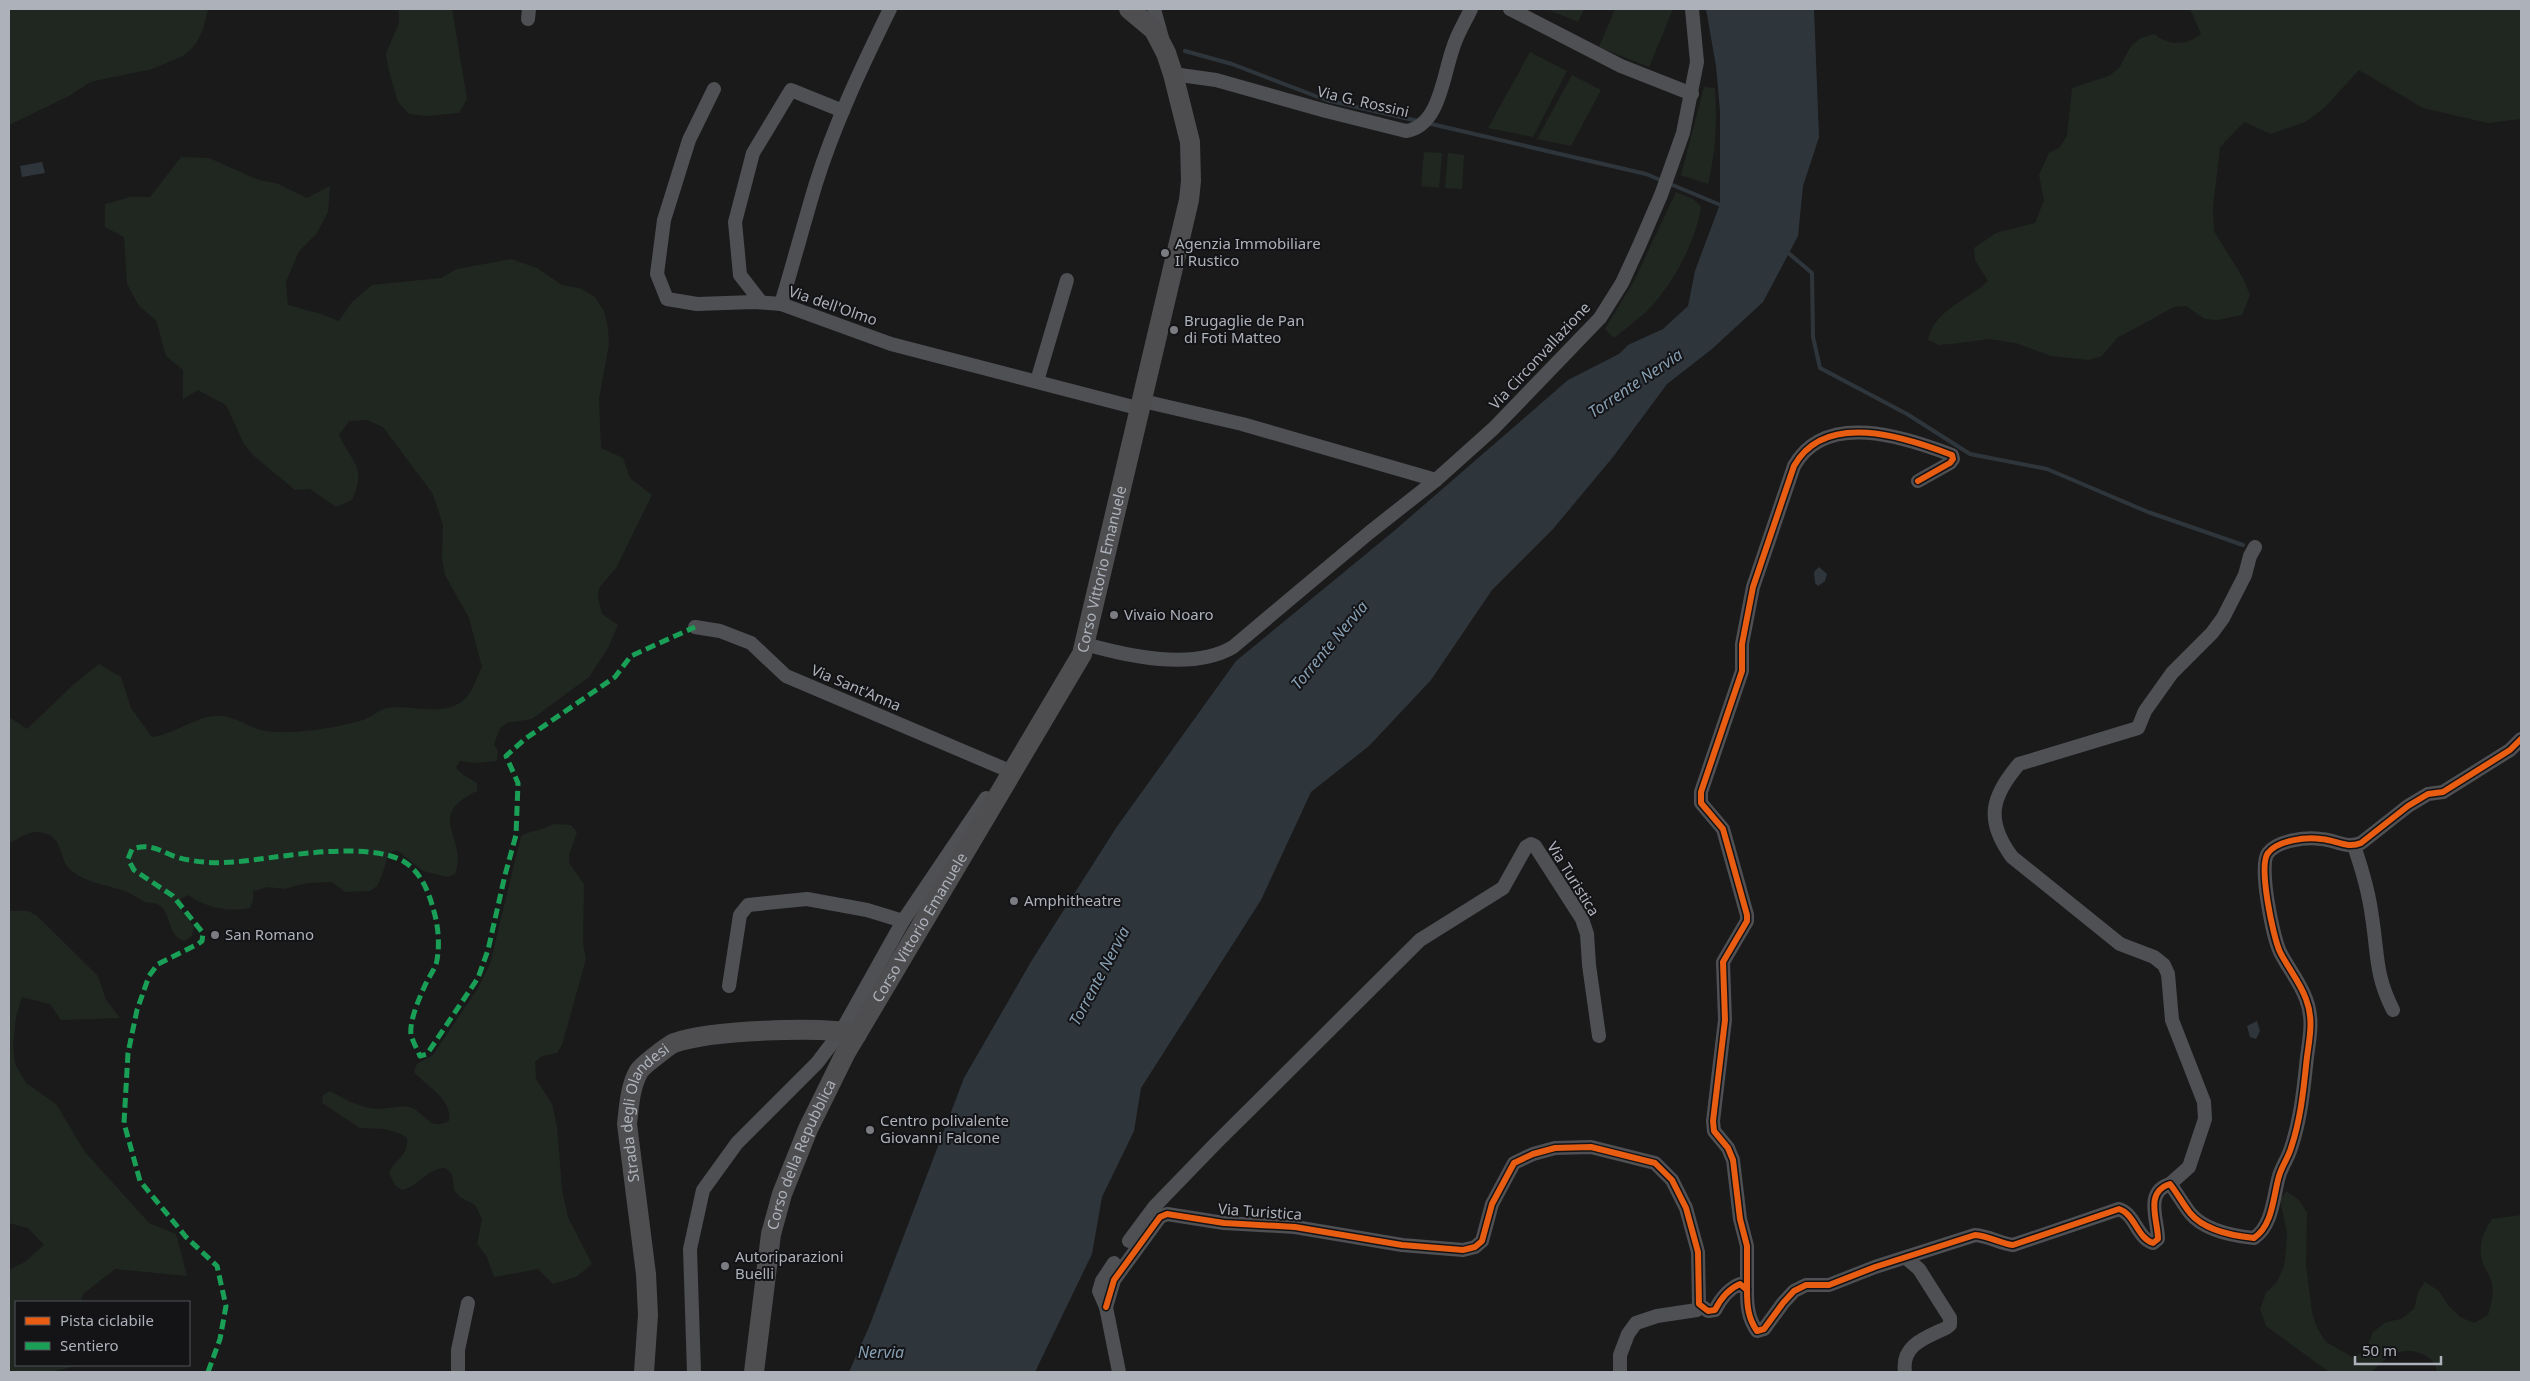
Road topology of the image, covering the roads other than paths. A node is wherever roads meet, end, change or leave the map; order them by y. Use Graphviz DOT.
graph roads {
  1 [pos="890,9"];
  2 [pos="1129,9"];
  3 [pos="1154,9"];
  4 [pos="1471,9"];
  5 [pos="1510,9"];
  6 [pos="1692,9"];
  7 [pos="1156,27"];
  8 [pos="1173,74"];
  9 [pos="714,89"];
  10 [pos="1692,94"];
  11 [pos="843,111"];
  12 [pos="1067,280"];
  13 [pos="761,302"];
  14 [pos="782,304"];
  15 [pos="1037,381"];
  16 [pos="1142,405"];
  17 [pos="1436,480"];
  18 [pos="1918,481"];
  19 [pos="2255,547"];
  20 [pos="695,627"];
  21 [pos="1085,644"];
  22 [pos="2521,738"];
  23 [pos="1008,770"];
  24 [pos="965,842"];
  25 [pos="2354,846"];
  26 [pos="903,921"];
  27 [pos="729,986"];
  28 [pos="2393,1010"];
  29 [pos="850,1032"];
  30 [pos="1599,1036"];
  31 [pos="2170,1184"];
  32 [pos="1906,1258"];
  33 [pos="1747,1290"];
  34 [pos="468,1303"];
  35 [pos="1106,1306"];
  36 [pos="1697,1310"];
  37 [pos="458,1372"];
  38 [pos="644,1372"];
  39 [pos="694,1372"];
  40 [pos="754,1372"];
  41 [pos="1119,1372"];
  42 [pos="1620,1372"];
  43 [pos="1905,1372"];
  1 -- 11 [label="street"];
  2 -- 7 [label="main road"];
  3 -- 7 [label="street"];
  4 -- 8 [label="street, Via G. Rossini"];
  5 -- 10 [label="street"];
  6 -- 10 [label="street, Via Circonvallazione"];
  7 -- 8 [label="main road, Corso Vittorio Emanuele"];
  8 -- 16 [label="main road, Corso Vittorio Emanuele"];
  9 -- 13 [label="street, Via dell'Olmo"];
  10 -- 17 [label="street, Via Circonvallazione"];
  11 -- 13 [label="street"];
  11 -- 14 [label="street"];
  12 -- 15 [label="street"];
  13 -- 14 [label="street, Via dell'Olmo"];
  14 -- 15 [label="street, Via dell'Olmo"];
  15 -- 16 [label="street, Via dell'Olmo"];
  16 -- 17 [label="street"];
  16 -- 21 [label="main road, Corso Vittorio Emanuele"];
  17 -- 21 [label="street, Via Circonvallazione"];
  18 -- 33 [label="street"];
  19 -- 31 [label="street"];
  20 -- 23 [label="street, Via Sant'Anna"];
  21 -- 23 [label="main road, Corso Vittorio Emanuele"];
  22 -- 25 [label="street"];
  23 -- 24 [label="main road, Corso Vittorio Emanuele"];
  24 -- 26 [label="street"];
  24 -- 29 [label="main road, Corso Vittorio Emanuele"];
  25 -- 28 [label="street"];
  25 -- 31 [label="street"];
  26 -- 27 [label="street"];
  26 -- 29 [label="street"];
  29 -- 38 [label="main road, Strada degli Olandesi"];
  29 -- 39 [label="street"];
  29 -- 40 [label="main road, Corso della Repubblica"];
  30 -- 35 [label="street, Via Turistica"];
  31 -- 32 [label="street"];
  32 -- 33 [label="street"];
  32 -- 43 [label="street"];
  33 -- 35 [label="street, Via Turistica"];
  34 -- 37 [label="street"];
  35 -- 41 [label="street, Via Turistica"];
  36 -- 42 [label="street"];
}
